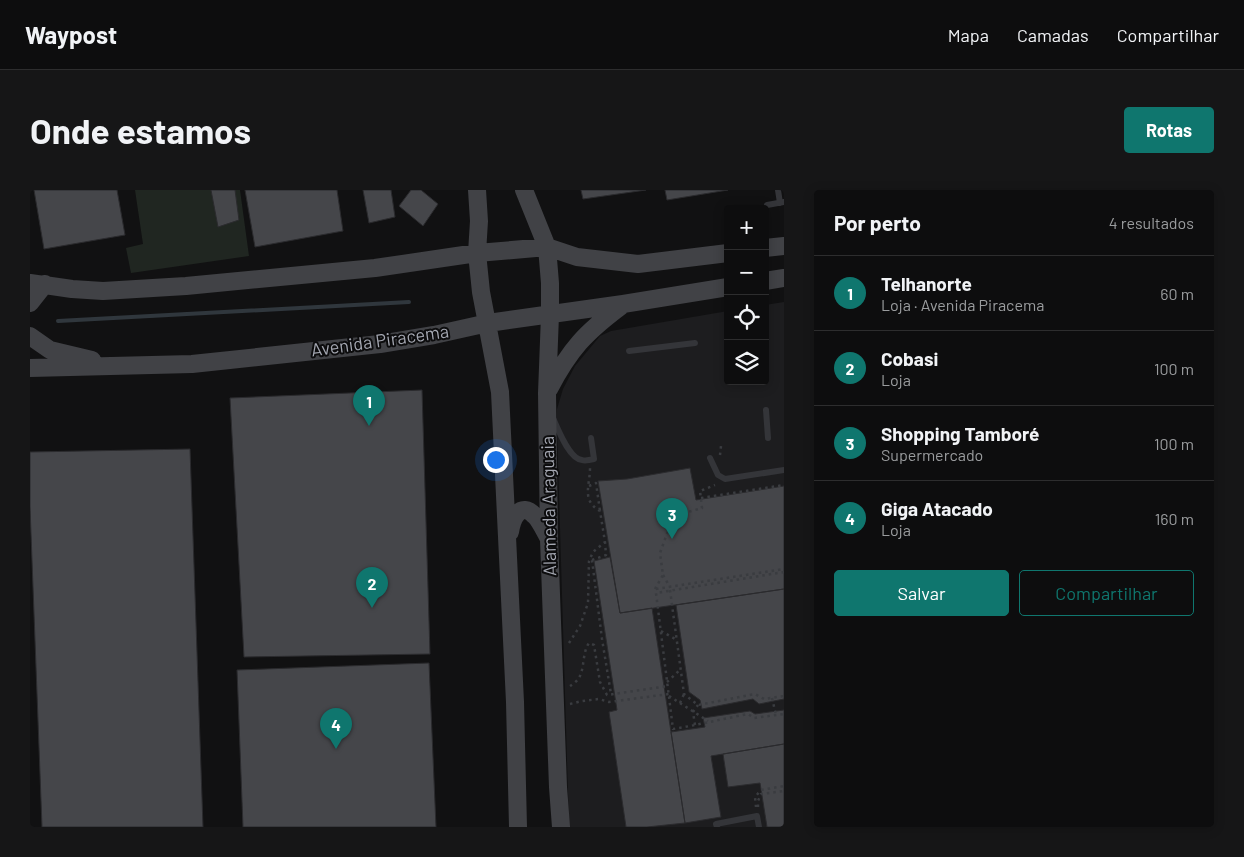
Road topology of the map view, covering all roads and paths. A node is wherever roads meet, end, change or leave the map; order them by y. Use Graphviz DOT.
graph roads {
  1 [pos="477,190"];
  2 [pos="524,190"];
  3 [pos="778,190"];
  4 [pos="782,202"];
  5 [pos="767,204"];
  6 [pos="784,246"];
  7 [pos="546,247"];
  8 [pos="769,248"];
  9 [pos="477,253"];
  10 [pos="724,253"];
  11 [pos="784,278"];
  12 [pos="769,280"];
  13 [pos="38,284"];
  14 [pos="724,288"];
  15 [pos="30,303"];
  16 [pos="624,304"];
  17 [pos="550,315"];
  18 [pos="488,323"];
  19 [pos="30,336"];
  20 [pos="695,343"];
  21 [pos="629,351"];
  22 [pos="111,366"];
  23 [pos="30,368"];
  24 [pos="547,401"];
  25 [pos="766,410"];
  26 [pos="591,438"];
  27 [pos="768,438"];
  28 [pos="710,458"];
  29 [pos="592,459"];
  30 [pos="784,470"];
  31 [pos="784,485"];
  32 [pos="589,486"];
  33 [pos="600,511"];
  34 [pos="549,539"];
  35 [pos="605,542"];
  36 [pos="508,543"];
  37 [pos="591,560"];
  38 [pos="784,571"];
  39 [pos="592,575"];
  40 [pos="664,575"];
  41 [pos="589,588"];
  42 [pos="595,588"];
  43 [pos="670,589"];
  44 [pos="656,591"];
  45 [pos="661,631"];
  46 [pos="677,640"];
  47 [pos="567,645"];
  48 [pos="681,669"];
  49 [pos="609,681"];
  50 [pos="667,682"];
  51 [pos="602,685"];
  52 [pos="668,686"];
  53 [pos="554,692"];
  54 [pos="684,694"];
  55 [pos="609,695"];
  56 [pos="669,695"];
  57 [pos="784,696"];
  58 [pos="772,698"];
  59 [pos="610,702"];
  60 [pos="680,703"];
  61 [pos="698,704"];
  62 [pos="693,712"];
  63 [pos="784,714"];
  64 [pos="776,715"];
  65 [pos="555,716"];
  66 [pos="708,721"];
  67 [pos="695,725"];
  68 [pos="784,786"];
  69 [pos="784,791"];
  70 [pos="757,816"];
  71 [pos="518,827"];
  72 [pos="561,827"];
  73 [pos="717,827"];
  74 [pos="759,827"];
  1 -- 9 [label="main road"];
  2 -- 7 [label="main road, Alameda Araguaia"];
  3 -- 4 [label="lane"];
  4 -- 5 [label="lane"];
  6 -- 8 [label="main road"];
  7 -- 9 [label="main road"];
  7 -- 10 [label="main road"];
  7 -- 17 [label="main road, Alameda Araguaia"];
  9 -- 13 [label="main road"];
  9 -- 18 [label="main road"];
  11 -- 12 [label="main road"];
  13 -- 15 [label="main road"];
  14 -- 16 [label="main road, Avenida Piracema"];
  16 -- 17 [label="main road, Avenida Piracema"];
  16 -- 24 [label="main road"];
  17 -- 18 [label="main road, Avenida Piracema"];
  17 -- 24 [label="main road, Alameda Araguaia"];
  18 -- 22 [label="main road, Avenida Piracema"];
  18 -- 36 [label="main road"];
  19 -- 22 [label="main road"];
  20 -- 21 [label="lane"];
  22 -- 23 [label="main road, Avenida Piracema"];
  24 -- 29 [label="lane"];
  24 -- 34 [label="main road, Alameda Araguaia"];
  25 -- 27 [label="lane"];
  26 -- 29 [label="lane"];
  28 -- 30 [label="lane"];
  29 -- 32 [label="path"];
  31 -- 40 [label="path"];
  32 -- 33 [label="path"];
  32 -- 33 [label="path"];
  33 -- 35 [label="path"];
  34 -- 36 [label="main road"];
  34 -- 53 [label="main road, Alameda Araguaia"];
  35 -- 37 [label="path"];
  35 -- 37 [label="path"];
  36 -- 71 [label="main road"];
  37 -- 39 [label="path"];
  38 -- 43 [label="path"];
  39 -- 41 [label="path"];
  39 -- 42 [label="path"];
  40 -- 43 [label="path"];
  40 -- 44 [label="path"];
  41 -- 42 [label="path"];
  41 -- 47 [label="path"];
  42 -- 49 [label="path"];
  43 -- 44 [label="path"];
  43 -- 46 [label="path"];
  44 -- 45 [label="path"];
  45 -- 46 [label="path"];
  45 -- 50 [label="path"];
  46 -- 48 [label="path"];
  48 -- 50 [label="path"];
  48 -- 54 [label="path"];
  49 -- 51 [label="path"];
  49 -- 55 [label="path"];
  50 -- 52 [label="path"];
  51 -- 53 [label="path"];
  51 -- 55 [label="path"];
  52 -- 55 [label="path"];
  52 -- 56 [label="path"];
  53 -- 65 [label="main road, Alameda Araguaia"];
  54 -- 60 [label="path"];
  54 -- 61 [label="path"];
  55 -- 59 [label="path"];
  56 -- 59 [label="path"];
  56 -- 60 [label="path"];
  56 -- 67 [label="path"];
  57 -- 58 [label="path"];
  58 -- 61 [label="path"];
  58 -- 64 [label="path"];
  59 -- 65 [label="path"];
  60 -- 62 [label="path"];
  61 -- 62 [label="path"];
  62 -- 66 [label="path"];
  62 -- 67 [label="path"];
  63 -- 64 [label="path"];
  64 -- 66 [label="path"];
  65 -- 72 [label="main road, Alameda Araguaia"];
  66 -- 67 [label="path"];
  68 -- 70 [label="path"];
  69 -- 70 [label="path"];
  70 -- 73 [label="lane"];
  70 -- 74 [label="lane"];
}
